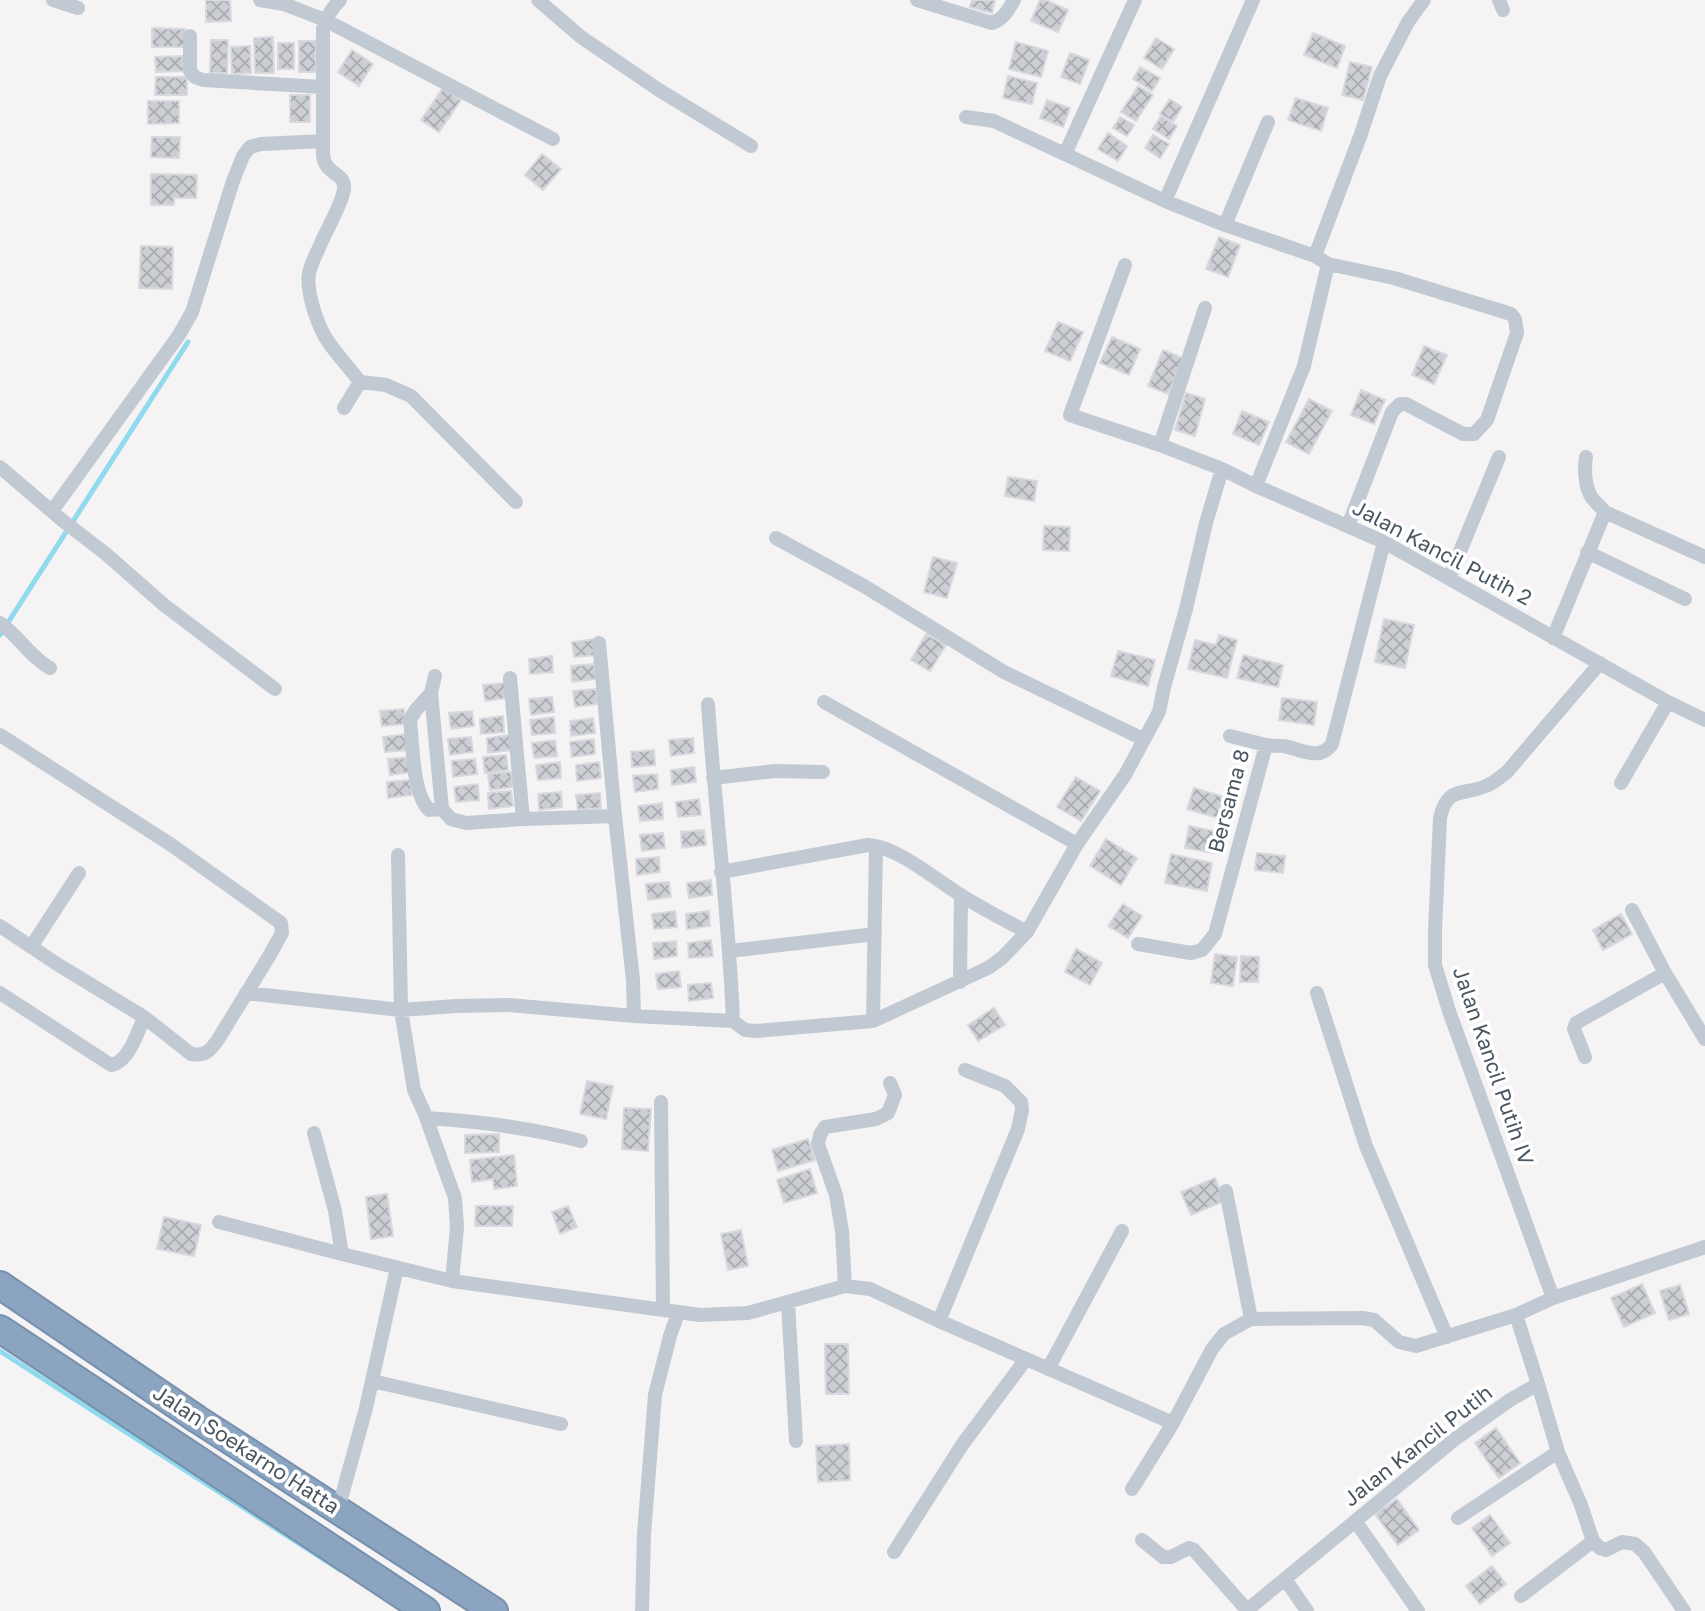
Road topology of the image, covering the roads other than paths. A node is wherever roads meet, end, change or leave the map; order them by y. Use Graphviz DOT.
graph roads {
  1 [pos="53,0"];
  2 [pos="260,0"];
  3 [pos="340,0"];
  4 [pos="538,0"];
  5 [pos="917,0"];
  6 [pos="1014,0"];
  7 [pos="1135,0"];
  8 [pos="1253,0"];
  9 [pos="1424,0"];
  10 [pos="78,8"];
  11 [pos="325,20"];
  12 [pos="190,36"];
  13 [pos="323,87"];
  14 [pos="966,117"];
  15 [pos="1268,122"];
  16 [pos="553,139"];
  17 [pos="323,141"];
  18 [pos="751,146"];
  19 [pos="1065,155"];
  20 [pos="1165,201"];
  21 [pos="1225,225"];
  22 [pos="1315,256"];
  23 [pos="1328,264"];
  24 [pos="1125,265"];
  25 [pos="1205,308"];
  26 [pos="360,382"];
  27 [pos="344,408"];
  28 [pos="1160,445"];
  29 [pos="1499,457"];
  30 [pos="1586,457"];
  31 [pos="0,467"];
  32 [pos="1222,469"];
  33 [pos="1256,486"];
  34 [pos="516,502"];
  35 [pos="1605,512"];
  36 [pos="62,520"];
  37 [pos="1348,526"];
  38 [pos="776,538"];
  39 [pos="1384,541"];
  40 [pos="1587,552"];
  41 [pos="1705,557"];
  42 [pos="1449,578"];
  43 [pos="1685,599"];
  44 [pos="4,626"];
  45 [pos="1553,638"];
  46 [pos="599,643"];
  47 [pos="1600,663"];
  48 [pos="50,668"];
  49 [pos="436,677"];
  50 [pos="510,678"];
  51 [pos="275,689"];
  52 [pos="431,693"];
  53 [pos="824,702"];
  54 [pos="1668,702"];
  55 [pos="708,704"];
  56 [pos="1705,720"];
  57 [pos="0,735"];
  58 [pos="1230,736"];
  59 [pos="1143,739"];
  60 [pos="1266,745"];
  61 [pos="823,772"];
  62 [pos="713,778"];
  63 [pos="1621,783"];
  64 [pos="442,809"];
  65 [pos="615,816"];
  66 [pos="523,819"];
  67 [pos="1077,844"];
  68 [pos="876,846"];
  69 [pos="398,855"];
  70 [pos="721,872"];
  71 [pos="79,873"];
  72 [pos="961,895"];
  73 [pos="1632,910"];
  74 [pos="0,926"];
  75 [pos="1027,932"];
  76 [pos="875,934"];
  77 [pos="1138,944"];
  78 [pos="31,947"];
  79 [pos="730,951"];
  80 [pos="1665,973"];
  81 [pos="960,982"];
  82 [pos="0,993"];
  83 [pos="246,993"];
  84 [pos="1317,993"];
  85 [pos="401,1010"];
  86 [pos="634,1016"];
  87 [pos="144,1017"];
  88 [pos="733,1021"];
  89 [pos="873,1021"];
  90 [pos="1705,1039"];
  91 [pos="1585,1057"];
  92 [pos="965,1070"];
  93 [pos="890,1083"];
  94 [pos="661,1102"];
  95 [pos="426,1118"];
  96 [pos="314,1133"];
  97 [pos="581,1141"];
  98 [pos="1226,1191"];
  99 [pos="219,1222"];
  100 [pos="1122,1231"];
  101 [pos="1705,1247"];
  102 [pos="342,1254"];
  103 [pos="397,1268"];
  104 [pos="452,1281"];
  105 [pos="0,1285"];
  106 [pos="845,1286"];
  107 [pos="1553,1298"];
  108 [pos="788,1303"];
  109 [pos="663,1310"];
  110 [pos="678,1313"];
  111 [pos="1516,1315"];
  112 [pos="1251,1319"];
  113 [pos="939,1321"];
  114 [pos="0,1329"];
  115 [pos="1447,1337"];
  116 [pos="1026,1359"];
  117 [pos="1048,1369"];
  118 [pos="372,1381"];
  119 [pos="1538,1384"];
  120 [pos="1173,1423"];
  121 [pos="561,1424"];
  122 [pos="796,1441"];
  123 [pos="1558,1452"];
  124 [pos="1132,1489"];
  125 [pos="338,1510"];
  126 [pos="1458,1518"];
  127 [pos="1356,1522"];
  128 [pos="1142,1540"];
  129 [pos="1593,1541"];
  130 [pos="894,1552"];
  131 [pos="1284,1579"];
  132 [pos="1521,1596"];
  133 [pos="426,1611"];
  134 [pos="494,1611"];
  135 [pos="642,1611"];
  136 [pos="1247,1611"];
  137 [pos="1307,1611"];
  138 [pos="1418,1611"];
  139 [pos="1684,1611"];
  1 -- 10 [label="street"];
  2 -- 11 [label="street"];
  3 -- 11 [label="street"];
  4 -- 18 [label="street"];
  5 -- 6 [label="street"];
  7 -- 19 [label="street"];
  8 -- 20 [label="street"];
  9 -- 22 [label="street"];
  11 -- 13 [label="street"];
  11 -- 16 [label="street"];
  12 -- 13 [label="street"];
  13 -- 17 [label="street"];
  14 -- 19 [label="street"];
  15 -- 21 [label="street"];
  17 -- 26 [label="street"];
  17 -- 36 [label="street"];
  19 -- 20 [label="street"];
  20 -- 21 [label="street"];
  21 -- 22 [label="street"];
  22 -- 23 [label="street"];
  23 -- 33 [label="street"];
  23 -- 37 [label="street"];
  24 -- 28 [label="street, Jalan Kancil Putih 2"];
  25 -- 28 [label="street"];
  26 -- 27 [label="street"];
  26 -- 34 [label="street"];
  28 -- 32 [label="street, Jalan Kancil Putih 2"];
  29 -- 42 [label="street"];
  30 -- 35 [label="street"];
  31 -- 36 [label="street"];
  32 -- 33 [label="street, Jalan Kancil Putih 2"];
  32 -- 59 [label="street"];
  33 -- 37 [label="street, Jalan Kancil Putih 2"];
  35 -- 40 [label="street"];
  35 -- 41 [label="street"];
  36 -- 51 [label="street"];
  37 -- 39 [label="street, Jalan Kancil Putih 2"];
  38 -- 59 [label="street"];
  39 -- 42 [label="street, Jalan Kancil Putih 2"];
  39 -- 60 [label="street, Bersama 8"];
  40 -- 43 [label="street"];
  40 -- 45 [label="street"];
  42 -- 45 [label="street, Jalan Kancil Putih 2"];
  44 -- 48 [label="street"];
  45 -- 47 [label="street, Jalan Kancil Putih 2"];
  46 -- 65 [label="street"];
  47 -- 54 [label="street, Jalan Kancil Putih 2"];
  47 -- 107 [label="street, Jalan Kancil Putih IV"];
  49 -- 52 [label="street"];
  50 -- 66 [label="street"];
  52 -- 64 [label="street"];
  52 -- 64 [label="street"];
  53 -- 67 [label="street"];
  54 -- 56 [label="street, Jalan Kancil Putih 2"];
  54 -- 63 [label="street"];
  55 -- 62 [label="street"];
  57 -- 83 [label="street"];
  58 -- 60 [label="street"];
  59 -- 67 [label="street"];
  60 -- 77 [label="street, Bersama 8"];
  61 -- 62 [label="street"];
  62 -- 70 [label="street"];
  64 -- 66 [label="street"];
  65 -- 66 [label="street"];
  65 -- 86 [label="street"];
  67 -- 75 [label="street"];
  68 -- 70 [label="street"];
  68 -- 72 [label="street"];
  68 -- 76 [label="street"];
  69 -- 85 [label="street"];
  70 -- 79 [label="street"];
  71 -- 78 [label="street"];
  72 -- 75 [label="street"];
  72 -- 81 [label="street"];
  73 -- 80 [label="street"];
  74 -- 78 [label="street"];
  75 -- 81 [label="street"];
  76 -- 79 [label="street"];
  76 -- 89 [label="street"];
  78 -- 87 [label="street"];
  79 -- 88 [label="street"];
  80 -- 90 [label="street"];
  80 -- 91 [label="street"];
  81 -- 89 [label="street"];
  82 -- 87 [label="street"];
  83 -- 85 [label="street"];
  83 -- 87 [label="street"];
  84 -- 115 [label="street"];
  85 -- 86 [label="street"];
  85 -- 95 [label="street"];
  86 -- 88 [label="street"];
  88 -- 89 [label="street"];
  92 -- 113 [label="street"];
  93 -- 106 [label="street"];
  94 -- 109 [label="street"];
  95 -- 97 [label="street"];
  95 -- 104 [label="street"];
  96 -- 102 [label="street"];
  98 -- 112 [label="street"];
  99 -- 102 [label="street"];
  100 -- 117 [label="street"];
  101 -- 107 [label="street"];
  102 -- 103 [label="street"];
  103 -- 104 [label="street"];
  103 -- 118 [label="street"];
  104 -- 109 [label="street"];
  105 -- 125 [label="highway, Jalan Soekarno Hatta"];
  106 -- 108 [label="street"];
  106 -- 113 [label="street"];
  107 -- 111 [label="street"];
  108 -- 110 [label="street"];
  108 -- 122 [label="street"];
  109 -- 110 [label="street"];
  110 -- 135 [label="street"];
  111 -- 115 [label="street"];
  111 -- 119 [label="street"];
  112 -- 115 [label="street"];
  112 -- 120 [label="street"];
  113 -- 116 [label="street"];
  114 -- 133 [label="highway, Jalan Soekarno Hatta"];
  116 -- 117 [label="street"];
  116 -- 130 [label="street"];
  117 -- 120 [label="street"];
  118 -- 121 [label="street"];
  118 -- 125 [label="street"];
  119 -- 123 [label="street"];
  119 -- 127 [label="street, Jalan Kancil Putih"];
  120 -- 124 [label="street"];
  123 -- 126 [label="street"];
  123 -- 129 [label="street"];
  125 -- 134 [label="highway, Jalan Soekarno Hatta"];
  127 -- 131 [label="street, Jalan Kancil Putih"];
  127 -- 138 [label="street"];
  128 -- 136 [label="street"];
  129 -- 132 [label="street"];
  129 -- 139 [label="street"];
  131 -- 136 [label="street, Jalan Kancil Putih"];
  131 -- 137 [label="street"];
}
